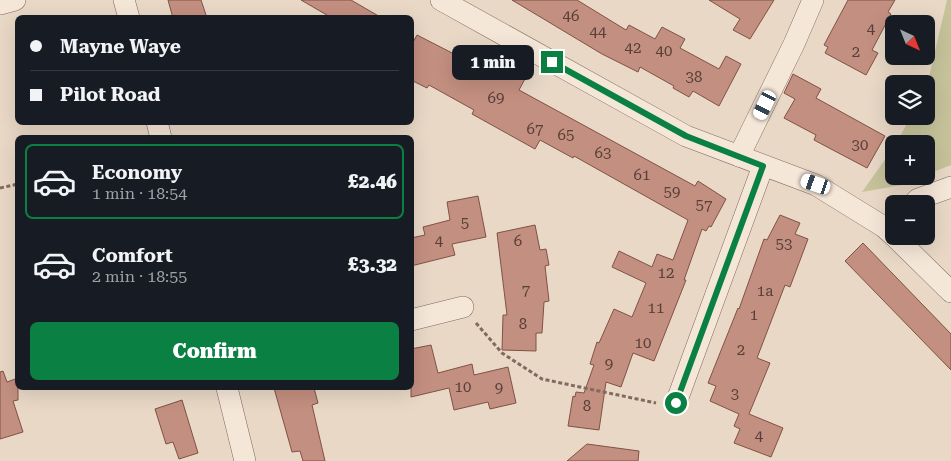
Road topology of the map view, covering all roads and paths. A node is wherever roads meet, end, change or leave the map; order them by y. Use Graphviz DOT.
graph roads {
  1 [pos="15,0"];
  2 [pos="124,0"];
  3 [pos="814,0"];
  4 [pos="448,2"];
  5 [pos="0,4"];
  6 [pos="128,15"];
  7 [pos="739,156"];
  8 [pos="763,166"];
  9 [pos="15,185"];
  10 [pos="951,187"];
  11 [pos="0,188"];
  12 [pos="931,195"];
  13 [pos="885,226"];
  14 [pos="906,245"];
  15 [pos="951,292"];
  16 [pos="463,307"];
  17 [pos="414,319"];
  18 [pos="227,390"];
  19 [pos="676,403"];
  20 [pos="245,461"];
  1 -- 5 [label="street"];
  2 -- 6 [label="street"];
  3 -- 7 [label="street"];
  4 -- 7 [label="street"];
  7 -- 8 [label="street"];
  8 -- 13 [label="street"];
  8 -- 19 [label="street"];
  9 -- 11 [label="path"];
  10 -- 12 [label="street"];
  14 -- 15 [label="street"];
  16 -- 17 [label="street"];
  16 -- 19 [label="path"];
  18 -- 20 [label="street"];
}
